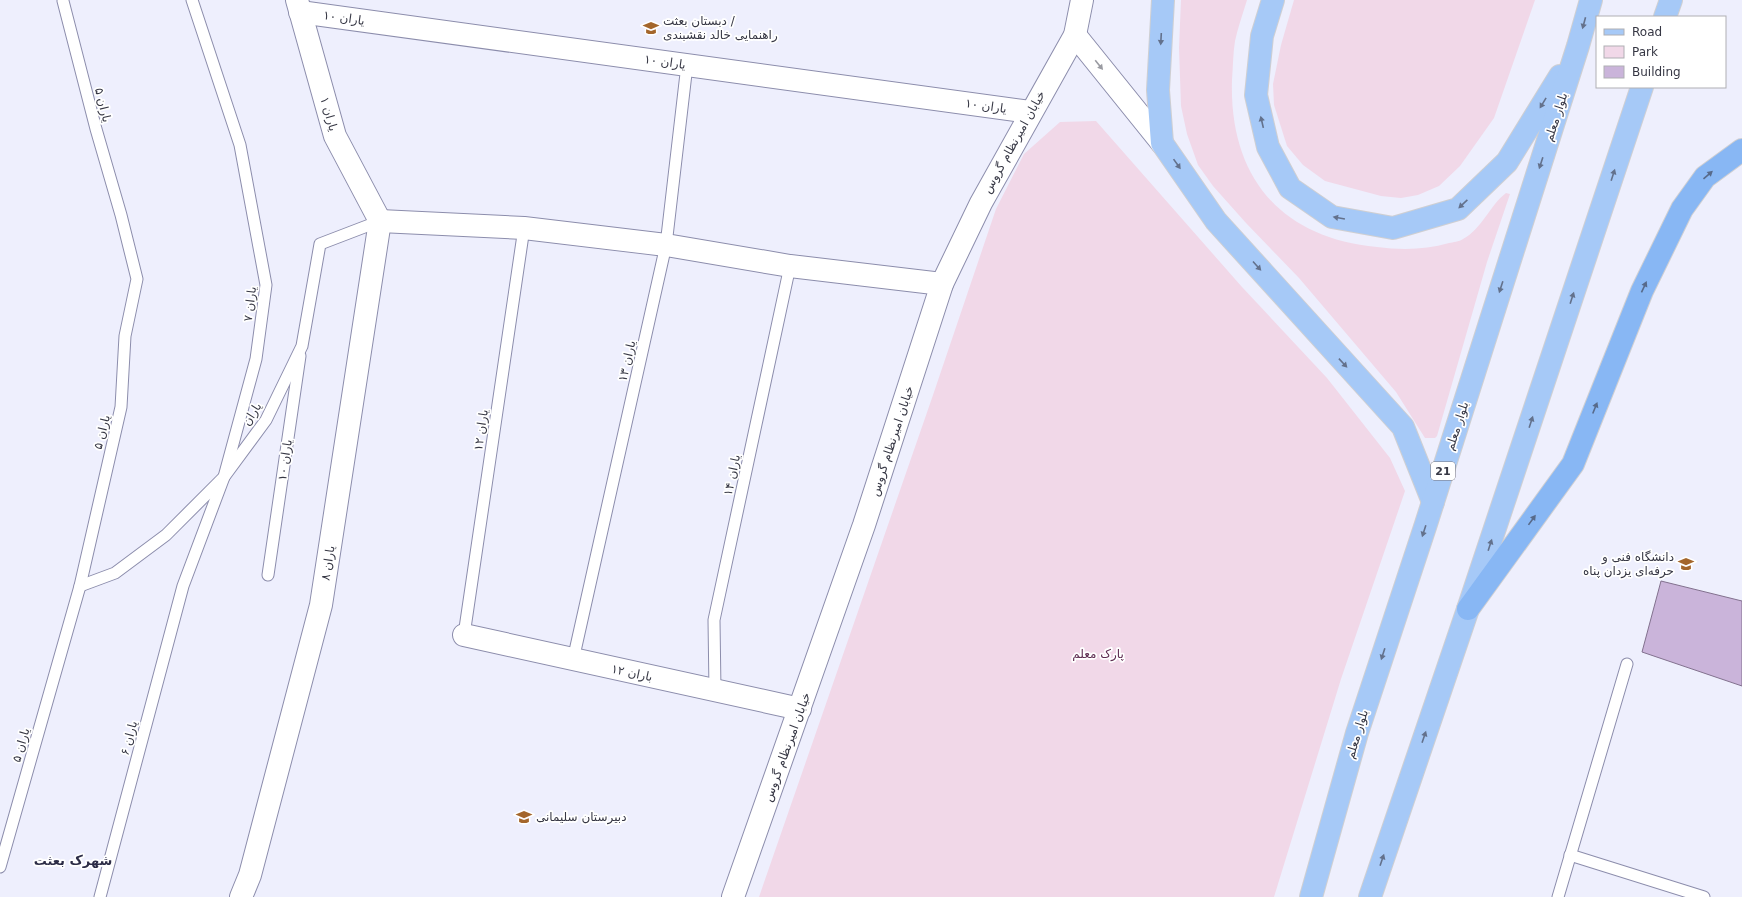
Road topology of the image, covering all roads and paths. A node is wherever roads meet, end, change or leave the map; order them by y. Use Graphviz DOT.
graph roads {
  1 [pos="192,0"];
  2 [pos="1082,0"];
  3 [pos="1163,0"];
  4 [pos="1273,0"];
  5 [pos="1590,0"];
  6 [pos="1671,0"];
  7 [pos="64,1"];
  8 [pos="299,6"];
  9 [pos="1665,16"];
  10 [pos="1075,35"];
  11 [pos="1578,46"];
  12 [pos="687,65"];
  13 [pos="1642,88"];
  14 [pos="1030,112"];
  15 [pos="1162,143"];
  16 [pos="1742,150"];
  17 [pos="380,221"];
  18 [pos="524,228"];
  19 [pos="666,245"];
  20 [pos="790,266"];
  21 [pos="942,284"];
  22 [pos="302,346"];
  23 [pos="224,477"];
  24 [pos="1433,502"];
  25 [pos="268,575"];
  26 [pos="80,586"];
  27 [pos="182,586"];
  28 [pos="1468,609"];
  29 [pos="464,635"];
  30 [pos="573,660"];
  31 [pos="1627,664"];
  32 [pos="715,691"];
  33 [pos="800,709"];
  34 [pos="1570,855"];
  35 [pos="0,867"];
  36 [pos="100,897"];
  37 [pos="241,897"];
  38 [pos="733,897"];
  39 [pos="1311,897"];
  40 [pos="1370,897"];
  41 [pos="1558,897"];
  42 [pos="1704,897"];
  1 -- 23 [label="lane, یاران ۷"];
  2 -- 10 [label="street, خیابان امیرنظام گروس"];
  3 -- 15 [label="main road, one-way"];
  11 -- 4 [label="main road, one-way"];
  5 -- 11 [label="main road, بلوار معلم / 21, one-way"];
  6 -- 9 [label="main road"];
  7 -- 26 [label="lane, یاران ۵"];
  8 -- 12 [label="street, یاران ۱۰"];
  8 -- 17 [label="street, یاران ۱"];
  10 -- 14 [label="street, خیابان امیرنظام گروس"];
  10 -- 15 [label="street, one-way"];
  11 -- 24 [label="main road, بلوار معلم / 21, one-way"];
  12 -- 14 [label="street, یاران ۱۰"];
  12 -- 19 [label="lane, یاران ۱۳"];
  28 -- 13 [label="main road, one-way"];
  14 -- 21 [label="street, خیابان امیرنظام گروس"];
  15 -- 24 [label="main road, one-way"];
  28 -- 16 [label="highway, one-way"];
  17 -- 18 [label="street"];
  17 -- 22 [label="lane, یاران"];
  17 -- 37 [label="street, یاران ۸"];
  18 -- 19 [label="street"];
  18 -- 29 [label="lane, یاران ۱۲"];
  19 -- 20 [label="street"];
  19 -- 30 [label="lane, یاران ۱۳"];
  20 -- 21 [label="street"];
  20 -- 32 [label="lane, یاران ۱۴"];
  21 -- 33 [label="street, خیابان امیرنظام گروس"];
  22 -- 23 [label="lane, یاران"];
  22 -- 25 [label="lane, یاران ۱۰"];
  23 -- 26 [label="lane, یاران"];
  23 -- 27 [label="lane, یاران ۷"];
  24 -- 39 [label="main road, بلوار معلم / 21, one-way"];
  26 -- 35 [label="lane, یاران ۵"];
  27 -- 36 [label="lane, یاران ۶"];
  40 -- 28 [label="main road, one-way"];
  29 -- 30 [label="street, باران ۱۲"];
  30 -- 32 [label="street, باران ۱۲"];
  31 -- 34 [label="lane"];
  32 -- 33 [label="street, باران ۱۲"];
  33 -- 38 [label="street, خیابان امیرنظام گروس"];
  34 -- 41 [label="lane"];
  34 -- 42 [label="lane"];
}
